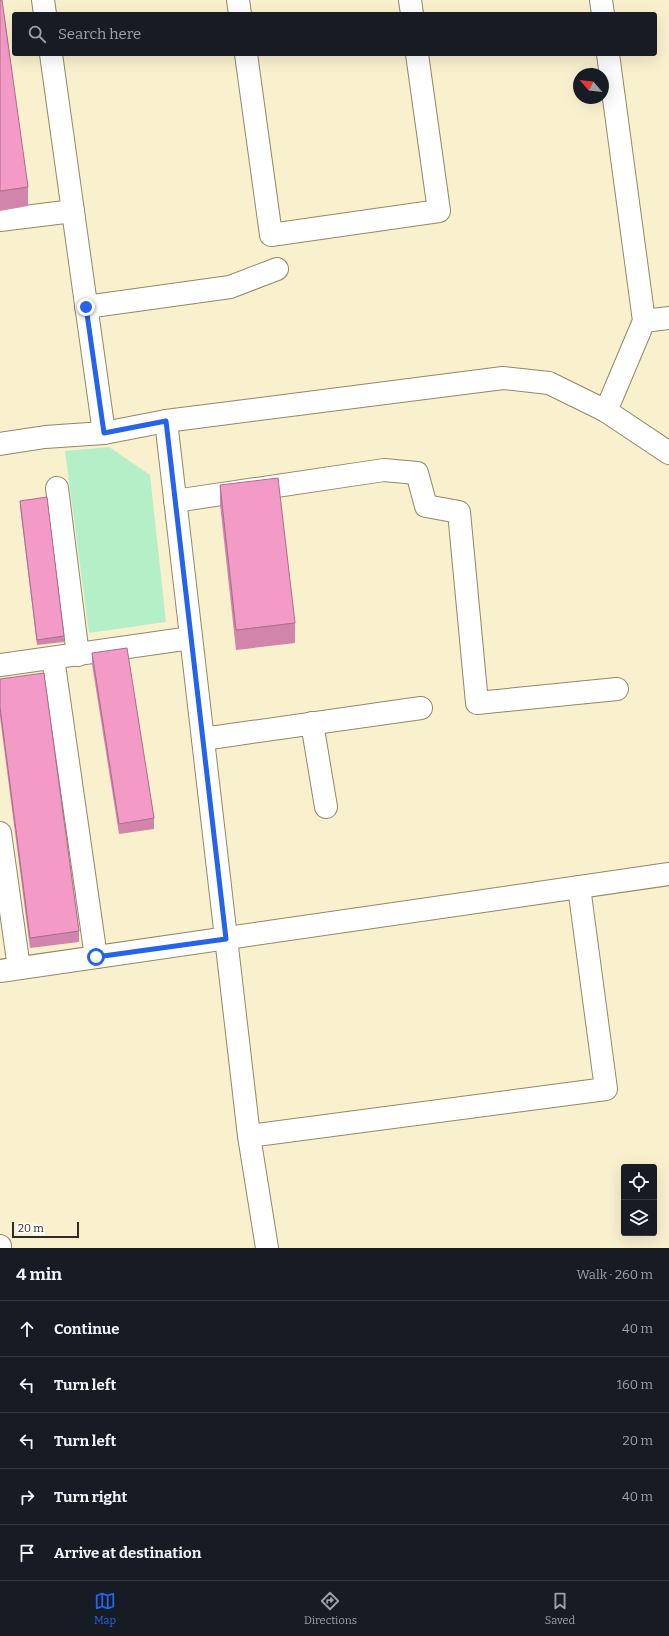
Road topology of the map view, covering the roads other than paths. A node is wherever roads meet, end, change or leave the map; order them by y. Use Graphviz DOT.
graph roads {
  1 [pos="43,0"];
  2 [pos="238,0"];
  3 [pos="410,0"];
  4 [pos="601,0"];
  5 [pos="45,12"];
  6 [pos="240,12"];
  7 [pos="412,12"];
  8 [pos="603,12"];
  9 [pos="51,56"];
  10 [pos="246,56"];
  11 [pos="417,56"];
  12 [pos="608,56"];
  13 [pos="73,211"];
  14 [pos="0,220"];
  15 [pos="277,269"];
  16 [pos="86,307"];
  17 [pos="669,318"];
  18 [pos="644,321"];
  19 [pos="606,411"];
  20 [pos="166,421"];
  21 [pos="104,433"];
  22 [pos="0,444"];
  23 [pos="669,453"];
  24 [pos="57,488"];
  25 [pos="175,501"];
  26 [pos="191,638"];
  27 [pos="78,654"];
  28 [pos="53,658"];
  29 [pos="0,665"];
  30 [pos="617,689"];
  31 [pos="421,708"];
  32 [pos="312,723"];
  33 [pos="203,739"];
  34 [pos="326,807"];
  35 [pos="0,833"];
  36 [pos="669,874"];
  37 [pos="580,887"];
  38 [pos="226,939"];
  39 [pos="96,957"];
  40 [pos="10,969"];
  41 [pos="249,1136"];
  42 [pos="267,1248"];
  1 -- 5 [label="street"];
  2 -- 6 [label="street"];
  3 -- 7 [label="street"];
  4 -- 8 [label="street"];
  9 -- 13 [label="street"];
  10 -- 11 [label="street"];
  12 -- 18 [label="street"];
  13 -- 14 [label="street"];
  13 -- 16 [label="street"];
  15 -- 16 [label="street"];
  16 -- 21 [label="street"];
  17 -- 18 [label="street"];
  18 -- 19 [label="street"];
  19 -- 20 [label="street"];
  19 -- 23 [label="street"];
  20 -- 21 [label="street"];
  20 -- 25 [label="street"];
  21 -- 22 [label="street"];
  24 -- 27 [label="street"];
  25 -- 26 [label="street"];
  25 -- 30 [label="street"];
  26 -- 27 [label="street"];
  26 -- 33 [label="street"];
  27 -- 28 [label="street"];
  28 -- 29 [label="street"];
  28 -- 39 [label="street"];
  31 -- 32 [label="street"];
  32 -- 33 [label="street"];
  32 -- 34 [label="street"];
  33 -- 38 [label="street"];
  35 -- 40 [label="street"];
  36 -- 37 [label="street"];
  37 -- 38 [label="street"];
  37 -- 41 [label="street"];
  38 -- 39 [label="street"];
  38 -- 41 [label="street"];
  39 -- 40 [label="street"];
  41 -- 42 [label="street"];
}
